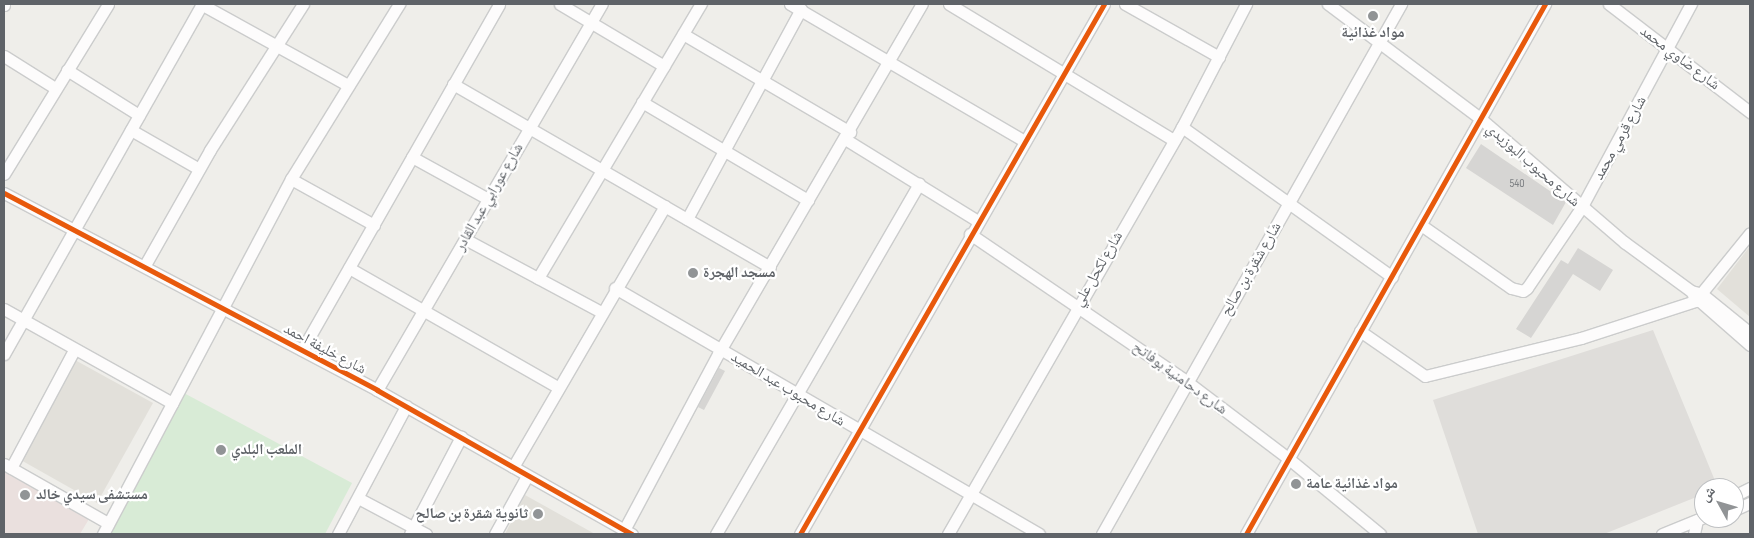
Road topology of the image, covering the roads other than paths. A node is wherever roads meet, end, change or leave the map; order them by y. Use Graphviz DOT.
graph roads {
  1 [pos="108,4"];
  2 [pos="201,4"];
  3 [pos="303,4"];
  4 [pos="399,4"];
  5 [pos="498,4"];
  6 [pos="560,4"];
  7 [pos="602,4"];
  8 [pos="700,4"];
  9 [pos="790,4"];
  10 [pos="922,4"];
  11 [pos="949,4"];
  12 [pos="1104,4"];
  13 [pos="1125,4"];
  14 [pos="1246,4"];
  15 [pos="1328,4"];
  16 [pos="1401,4"];
  17 [pos="1545,4"];
  18 [pos="1609,4"];
  19 [pos="1691,4"];
  20 [pos="801,9"];
  21 [pos="591,22"];
  22 [pos="683,34"];
  23 [pos="1382,40"];
  24 [pos="278,47"];
  25 [pos="1670,49"];
  26 [pos="4,56"];
  27 [pos="1219,56"];
  28 [pos="890,61"];
  29 [pos="664,66"];
  30 [pos="67,70"];
  31 [pos="1062,74"];
  32 [pos="761,80"];
  33 [pos="453,84"];
  34 [pos="348,85"];
  35 [pos="54,88"];
  36 [pos="642,102"];
  37 [pos="1750,112"];
  38 [pos="139,115"];
  39 [pos="1481,119"];
  40 [pos="1182,127"];
  41 [pos="529,128"];
  42 [pos="131,130"];
  43 [pos="848,135"];
  44 [pos="1174,140"];
  45 [pos="1024,141"];
  46 [pos="725,151"];
  47 [pos="412,157"];
  48 [pos="199,169"];
  49 [pos="602,170"];
  50 [pos="4,174"];
  51 [pos="291,179"];
  52 [pos="919,184"];
  53 [pos="4,193"];
  54 [pos="488,199"];
  55 [pos="808,200"];
  56 [pos="1289,203"];
  57 [pos="664,206"];
  58 [pos="1582,208"];
  59 [pos="686,219"];
  60 [pos="978,221"];
  61 [pos="374,225"];
  62 [pos="1421,225"];
  63 [pos="72,229"];
  64 [pos="970,234"];
  65 [pos="1750,234"];
  66 [pos="465,239"];
  67 [pos="145,265"];
  68 [pos="349,268"];
  69 [pos="770,268"];
  70 [pos="1392,277"];
  71 [pos="538,278"];
  72 [pos="616,288"];
  73 [pos="1696,295"];
  74 [pos="1078,304"];
  75 [pos="4,309"];
  76 [pos="222,310"];
  77 [pos="423,310"];
  78 [pos="601,312"];
  79 [pos="23,321"];
  80 [pos="1360,331"];
  81 [pos="1750,333"];
  82 [pos="1750,345"];
  83 [pos="74,350"];
  84 [pos="302,350"];
  85 [pos="721,350"];
  86 [pos="4,354"];
  87 [pos="1186,381"];
  88 [pos="558,387"];
  89 [pos="377,390"];
  90 [pos="796,394"];
  91 [pos="172,403"];
  92 [pos="406,406"];
  93 [pos="860,432"];
  94 [pos="462,437"];
  95 [pos="1289,459"];
  96 [pos="7,466"];
  97 [pos="512,467"];
  98 [pos="528,476"];
  99 [pos="971,494"];
  100 [pos="358,498"];
  101 [pos="1694,521"];
  102 [pos="108,524"];
  103 [pos="412,531"];
  104 [pos="628,532"];
  105 [pos="102,534"];
  106 [pos="338,534"];
  107 [pos="426,534"];
  108 [pos="495,534"];
  109 [pos="716,534"];
  110 [pos="800,534"];
  111 [pos="948,534"];
  112 [pos="1038,534"];
  113 [pos="1102,534"];
  114 [pos="1246,534"];
  115 [pos="1380,534"];
  116 [pos="1662,534"];
  1 -- 30 [label="street"];
  2 -- 24 [label="street"];
  2 -- 38 [label="street"];
  3 -- 24 [label="street"];
  4 -- 34 [label="street"];
  5 -- 33 [label="street"];
  6 -- 21 [label="street"];
  7 -- 21 [label="street, شارع عورابي عبد القادر"];
  8 -- 22 [label="street"];
  9 -- 20 [label="street"];
  10 -- 28 [label="street"];
  11 -- 31 [label="street"];
  12 -- 31 [label="street"];
  13 -- 27 [label="street"];
  14 -- 27 [label="street, شارع لكحل علي"];
  15 -- 23 [label="street, شارع محبوب البوزيدي"];
  16 -- 23 [label="street, شارع شقرة بن صالح"];
  17 -- 39 [label="street"];
  18 -- 25 [label="street, شارع ضاوي محمد"];
  19 -- 25 [label="street, شارع قرمي محمد"];
  20 -- 28 [label="street"];
  20 -- 32 [label="street"];
  21 -- 29 [label="street"];
  21 -- 41 [label="street, شارع عورابي عبد القادر"];
  22 -- 29 [label="street"];
  22 -- 32 [label="street"];
  23 -- 39 [label="street, شارع محبوب البوزيدي"];
  23 -- 56 [label="street, شارع شقرة بن صالح"];
  24 -- 34 [label="street"];
  24 -- 48 [label="street"];
  25 -- 37 [label="street, شارع ضاوي محمد"];
  25 -- 58 [label="street, شارع قرمي محمد"];
  26 -- 35 [label="street"];
  27 -- 40 [label="street, شارع لكحل علي"];
  28 -- 43 [label="street"];
  28 -- 45 [label="street"];
  29 -- 36 [label="street"];
  30 -- 35 [label="street"];
  30 -- 38 [label="street"];
  31 -- 44 [label="street"];
  31 -- 45 [label="street"];
  32 -- 43 [label="street"];
  32 -- 46 [label="street"];
  33 -- 41 [label="street"];
  33 -- 47 [label="street"];
  34 -- 51 [label="street"];
  35 -- 50 [label="street"];
  36 -- 46 [label="street"];
  36 -- 49 [label="street"];
  38 -- 42 [label="street"];
  39 -- 58 [label="street, شارع محبوب البوزيدي"];
  39 -- 62 [label="street"];
  40 -- 44 [label="street, شارع لكحل علي"];
  40 -- 56 [label="street"];
  41 -- 49 [label="street"];
  41 -- 54 [label="street, شارع عورابي عبد القادر"];
  42 -- 48 [label="street"];
  42 -- 63 [label="street"];
  43 -- 52 [label="street"];
  43 -- 55 [label="street"];
  44 -- 74 [label="street, شارع لكحل علي"];
  45 -- 60 [label="street"];
  46 -- 55 [label="street"];
  46 -- 59 [label="street"];
  47 -- 54 [label="street"];
  47 -- 61 [label="street"];
  48 -- 67 [label="street"];
  49 -- 57 [label="street"];
  49 -- 71 [label="street"];
  51 -- 61 [label="street"];
  51 -- 76 [label="street"];
  52 -- 60 [label="street"];
  52 -- 90 [label="street"];
  53 -- 63 [label="street, شارع خليفة احمد"];
  54 -- 66 [label="street, شارع عورابي عبد القادر"];
  55 -- 69 [label="street"];
  56 -- 70 [label="street"];
  56 -- 87 [label="street, شارع شقرة بن صالح"];
  57 -- 59 [label="street"];
  57 -- 72 [label="street"];
  58 -- 62 [label="street, شارع قرمي محمد"];
  58 -- 73 [label="street, شارع محبوب البوزيدي"];
  59 -- 69 [label="street"];
  60 -- 64 [label="street"];
  61 -- 68 [label="street"];
  62 -- 70 [label="street"];
  63 -- 67 [label="street, شارع خليفة احمد"];
  63 -- 79 [label="street"];
  64 -- 74 [label="street, شارع دحامنية بوفاتح"];
  64 -- 93 [label="street"];
  65 -- 73 [label="street"];
  66 -- 71 [label="street"];
  66 -- 77 [label="street, شارع عورابي عبد القادر"];
  67 -- 76 [label="street, شارع خليفة احمد"];
  68 -- 77 [label="street"];
  68 -- 84 [label="street"];
  69 -- 85 [label="street"];
  70 -- 80 [label="street"];
  71 -- 78 [label="street"];
  72 -- 78 [label="street"];
  72 -- 85 [label="street, شارع محبوب عبد الحميد"];
  73 -- 80 [label="street"];
  73 -- 81 [label="street"];
  73 -- 82 [label="street"];
  74 -- 87 [label="street, شارع دحامنية بوفاتح"];
  74 -- 99 [label="street, شارع لكحل علي"];
  75 -- 79 [label="street"];
  76 -- 84 [label="street, شارع خليفة احمد"];
  76 -- 91 [label="street"];
  77 -- 88 [label="street"];
  77 -- 89 [label="street, شارع عورابي عبد القادر"];
  78 -- 88 [label="street"];
  79 -- 83 [label="street"];
  79 -- 86 [label="street"];
  80 -- 95 [label="street"];
  83 -- 91 [label="street"];
  83 -- 96 [label="street"];
  84 -- 89 [label="street, شارع خليفة احمد"];
  85 -- 90 [label="street, شارع محبوب عبد الحميد"];
  85 -- 104 [label="street"];
  87 -- 95 [label="street, شارع دحامنية بوفاتح"];
  87 -- 113 [label="street, شارع شقرة بن صالح"];
  88 -- 97 [label="street"];
  89 -- 92 [label="street, شارع خليفة احمد"];
  90 -- 93 [label="street, شارع محبوب عبد الحميد"];
  90 -- 109 [label="street"];
  91 -- 102 [label="street"];
  92 -- 94 [label="street, شارع خليفة احمد"];
  92 -- 100 [label="street"];
  93 -- 99 [label="street, شارع محبوب عبد الحميد"];
  93 -- 110 [label="street"];
  94 -- 97 [label="street, شارع خليفة احمد"];
  94 -- 103 [label="street"];
  95 -- 114 [label="street"];
  95 -- 115 [label="street, شارع دحامنية بوفاتح"];
  96 -- 102 [label="street"];
  97 -- 98 [label="street, شارع خليفة احمد"];
  98 -- 104 [label="street, شارع خليفة احمد"];
  98 -- 108 [label="street"];
  99 -- 111 [label="street, شارع لكحل علي"];
  99 -- 112 [label="street, شارع محبوب عبد الحميد"];
  100 -- 103 [label="street"];
  100 -- 106 [label="street"];
  101 -- 116 [label="street"];
  102 -- 105 [label="street"];
  103 -- 107 [label="street"];
}
